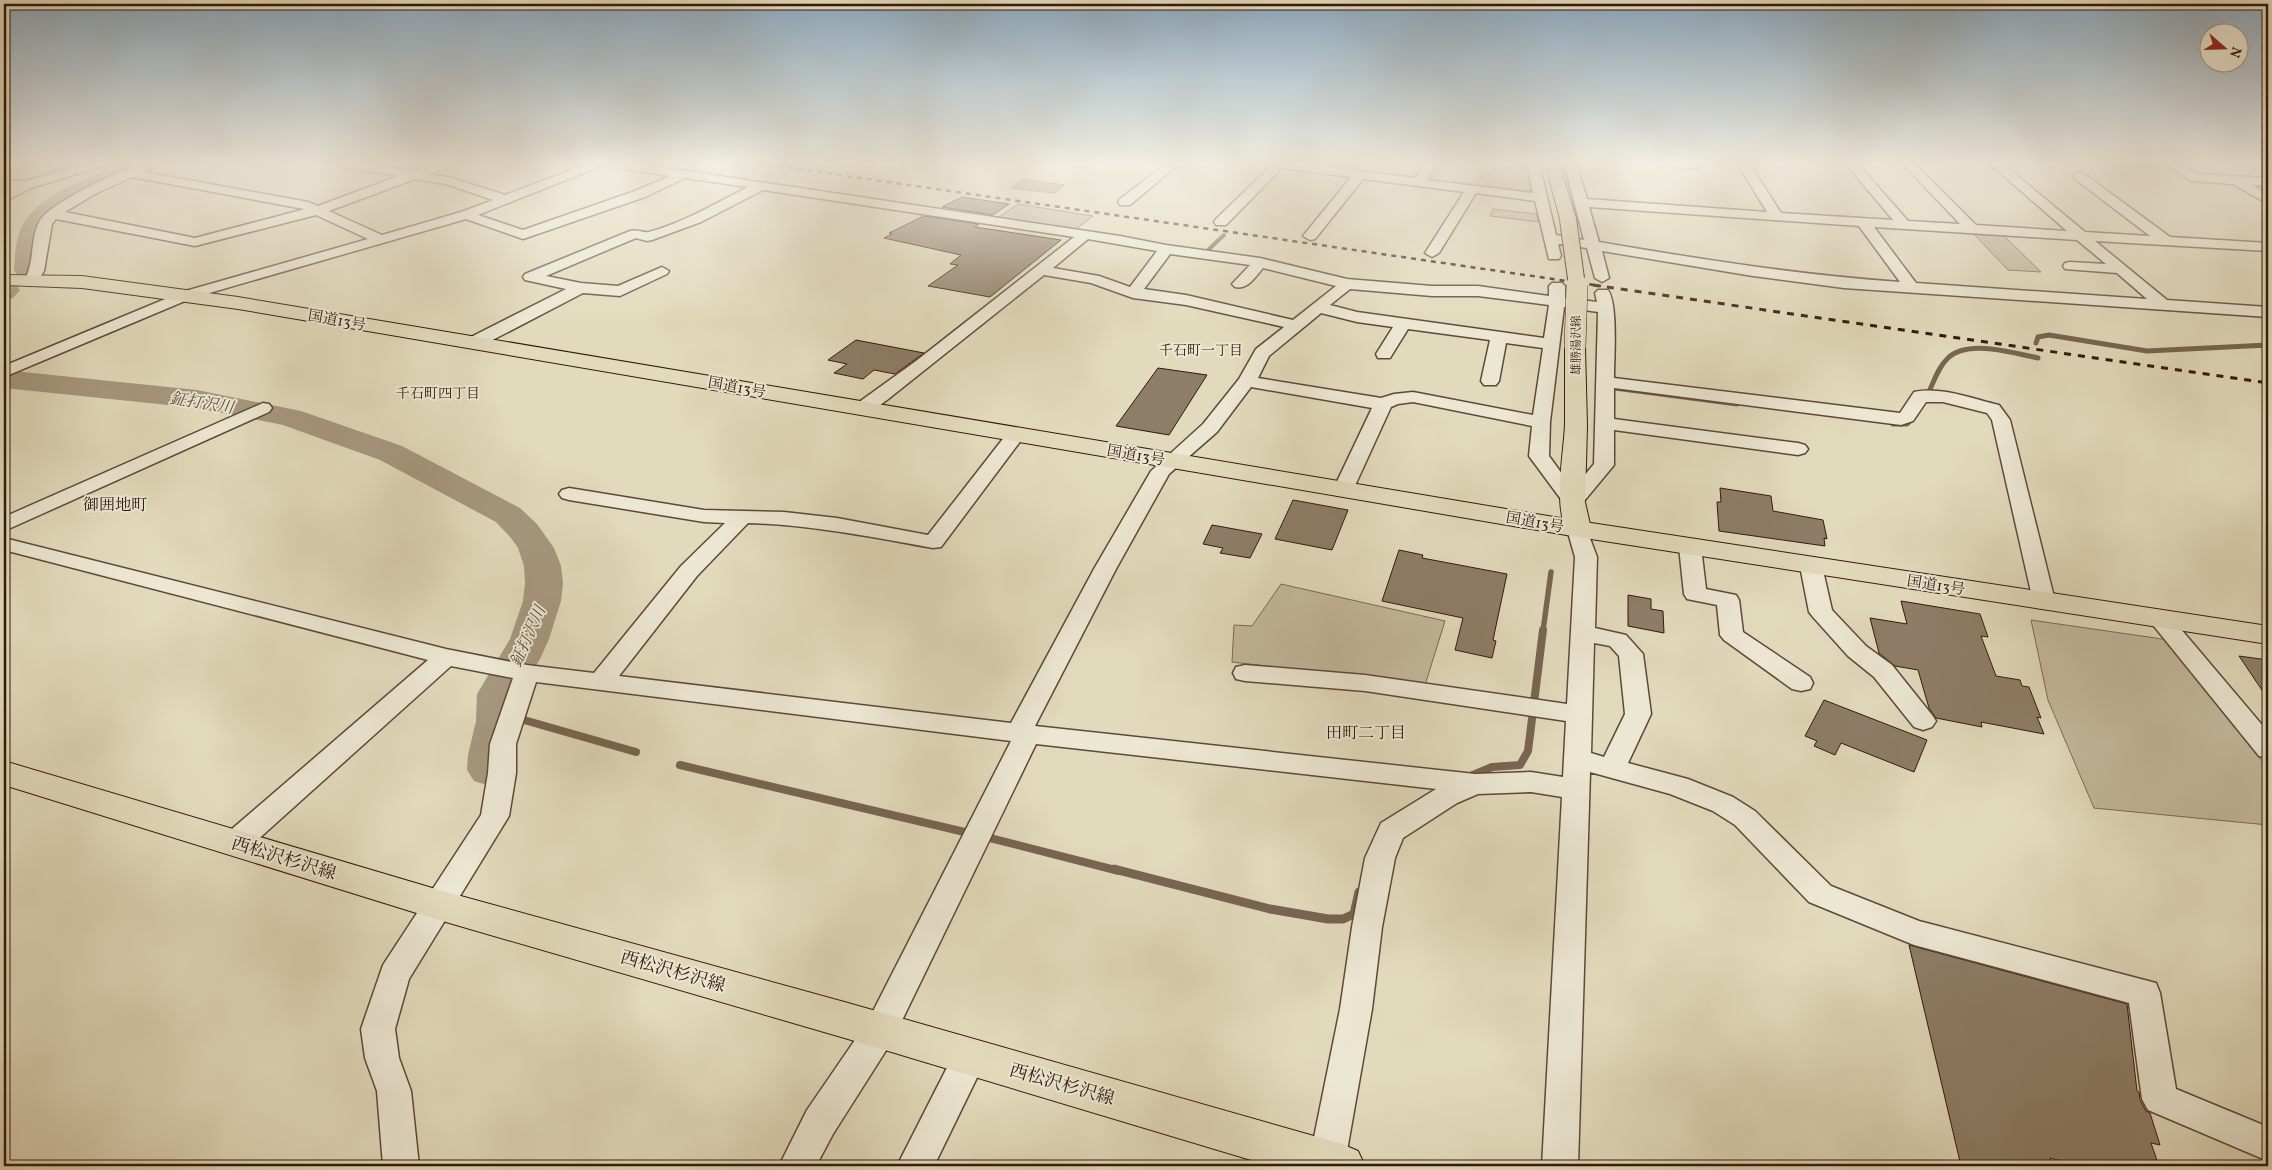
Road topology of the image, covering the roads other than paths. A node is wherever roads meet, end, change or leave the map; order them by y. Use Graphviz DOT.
graph roads {
  1 [pos="50,218"];
  2 [pos="71,218"];
  3 [pos="289,218"];
  4 [pos="334,218"];
  5 [pos="457,218"];
  6 [pos="473,218"];
  7 [pos="572,218"];
  8 [pos="699,218"];
  9 [pos="973,218"];
  10 [pos="1226,218"];
  11 [pos="1325,218"];
  12 [pos="1454,218"];
  13 [pos="1545,218"];
  14 [pos="1568,218"];
  15 [pos="1586,218"];
  16 [pos="1787,218"];
  17 [pos="1898,218"];
  18 [pos="1961,218"];
  19 [pos="2059,218"];
  20 [pos="2135,218"];
  21 [pos="1222,222"];
  22 [pos="1863,222"];
  23 [pos="1904,225"];
  24 [pos="1972,229"];
  25 [pos="1085,235"];
  26 [pos="1310,236"];
  27 [pos="2080,236"];
  28 [pos="1550,238"];
  29 [pos="382,240"];
  30 [pos="2165,240"];
  31 [pos="1593,244"];
  32 [pos="2268,247"];
  33 [pos="1166,249"];
  34 [pos="1432,253"];
  35 [pos="1554,256"];
  36 [pos="1260,262"];
  37 [pos="2070,266"];
  38 [pos="2120,269"];
  39 [pos="1042,270"];
  40 [pos="662,271"];
  41 [pos="4,280"];
  42 [pos="31,281"];
  43 [pos="1240,284"];
  44 [pos="1347,284"];
  45 [pos="581,288"];
  46 [pos="1912,288"];
  47 [pos="1133,293"];
  48 [pos="1604,293"];
  49 [pos="1557,294"];
  50 [pos="187,295"];
  51 [pos="2162,304"];
  52 [pos="1318,307"];
  53 [pos="2268,312"];
  54 [pos="1403,323"];
  55 [pos="1294,325"];
  56 [pos="1499,338"];
  57 [pos="473,343"];
  58 [pos="1552,344"];
  59 [pos="1384,354"];
  60 [pos="4,372"];
  61 [pos="1247,380"];
  62 [pos="1490,381"];
  63 [pos="1605,382"];
  64 [pos="1383,404"];
  65 [pos="861,409"];
  66 [pos="258,410"];
  67 [pos="1541,422"];
  68 [pos="1605,423"];
  69 [pos="1016,435"];
  70 [pos="1798,449"];
  71 [pos="1173,462"];
  72 [pos="1343,490"];
  73 [pos="569,494"];
  74 [pos="1573,502"];
  75 [pos="744,517"];
  76 [pos="4,525"];
  77 [pos="1578,529"];
  78 [pos="4,544"];
  79 [pos="1690,547"];
  80 [pos="1811,566"];
  81 [pos="2044,602"];
  82 [pos="2161,620"];
  83 [pos="1583,632"];
  84 [pos="2268,636"];
  85 [pos="446,657"];
  86 [pos="515,671"];
  87 [pos="1244,673"];
  88 [pos="601,682"];
  89 [pos="1801,683"];
  90 [pos="1580,714"];
  91 [pos="1923,721"];
  92 [pos="1023,732"];
  93 [pos="2268,749"];
  94 [pos="1612,768"];
  95 [pos="4,773"];
  96 [pos="1577,774"];
  97 [pos="1476,784"];
  98 [pos="236,843"];
  99 [pos="431,902"];
  100 [pos="880,1030"];
  101 [pos="970,1057"];
  102 [pos="2268,1144"];
  103 [pos="1334,1164"];
  104 [pos="401,1166"];
  105 [pos="797,1166"];
  106 [pos="915,1166"];
  107 [pos="1560,1166"];
  1 -- 42 [label="street"];
  2 -- 3 [label="street"];
  4 -- 29 [label="street"];
  5 -- 29 [label="street"];
  6 -- 7 [label="street"];
  8 -- 45 [label="street"];
  9 -- 25 [label="street"];
  10 -- 21 [label="street"];
  11 -- 26 [label="street"];
  12 -- 34 [label="street"];
  13 -- 28 [label="street"];
  14 -- 74 [label="main road, 雄勝湯沢線, bridge"];
  15 -- 31 [label="street"];
  16 -- 22 [label="street"];
  17 -- 23 [label="street"];
  18 -- 24 [label="street"];
  19 -- 27 [label="street"];
  20 -- 30 [label="street"];
  22 -- 23 [label="street"];
  22 -- 46 [label="street"];
  23 -- 24 [label="street"];
  24 -- 27 [label="street"];
  25 -- 33 [label="street"];
  25 -- 39 [label="street"];
  27 -- 30 [label="street"];
  27 -- 38 [label="street"];
  28 -- 31 [label="street"];
  28 -- 35 [label="street"];
  29 -- 50 [label="street"];
  30 -- 32 [label="street"];
  31 -- 46 [label="street"];
  31 -- 48 [label="street"];
  33 -- 36 [label="street"];
  33 -- 47 [label="street"];
  36 -- 43 [label="street"];
  36 -- 44 [label="street"];
  37 -- 38 [label="street"];
  38 -- 51 [label="street"];
  39 -- 47 [label="street"];
  39 -- 65 [label="street"];
  40 -- 45 [label="street"];
  41 -- 42 [label="main road, 国道13号"];
  42 -- 50 [label="main road, 国道13号"];
  44 -- 49 [label="street"];
  44 -- 52 [label="street"];
  45 -- 57 [label="street"];
  46 -- 51 [label="street"];
  47 -- 55 [label="street"];
  48 -- 49 [label="street"];
  48 -- 63 [label="street"];
  49 -- 58 [label="street"];
  50 -- 57 [label="main road, 国道13号"];
  50 -- 60 [label="street"];
  51 -- 53 [label="street"];
  52 -- 54 [label="street"];
  52 -- 55 [label="street"];
  54 -- 56 [label="street"];
  54 -- 59 [label="street"];
  55 -- 61 [label="street"];
  56 -- 58 [label="street"];
  56 -- 62 [label="street"];
  57 -- 65 [label="main road, 国道13号"];
  58 -- 67 [label="street"];
  61 -- 64 [label="street"];
  61 -- 71 [label="street"];
  63 -- 68 [label="street"];
  63 -- 81 [label="street"];
  64 -- 67 [label="street"];
  64 -- 72 [label="street"];
  65 -- 69 [label="main road, 国道13号"];
  66 -- 76 [label="street"];
  67 -- 74 [label="street"];
  68 -- 70 [label="street"];
  68 -- 74 [label="street"];
  69 -- 71 [label="main road, 国道13号"];
  69 -- 75 [label="street"];
  71 -- 72 [label="main road, 国道13号"];
  71 -- 92 [label="street"];
  72 -- 77 [label="main road, 国道13号"];
  73 -- 75 [label="street"];
  74 -- 77 [label="main road, 雄勝湯沢線"];
  75 -- 88 [label="street"];
  77 -- 79 [label="main road, 国道13号"];
  77 -- 83 [label="street"];
  78 -- 85 [label="street"];
  79 -- 80 [label="main road, 国道13号"];
  79 -- 89 [label="street"];
  80 -- 81 [label="main road, 国道13号"];
  80 -- 91 [label="street"];
  81 -- 82 [label="main road, 国道13号"];
  82 -- 84 [label="main road, 国道13号"];
  82 -- 93 [label="street"];
  83 -- 90 [label="street"];
  83 -- 94 [label="street"];
  85 -- 86 [label="street"];
  85 -- 98 [label="street"];
  86 -- 88 [label="street"];
  86 -- 99 [label="street"];
  87 -- 90 [label="street"];
  88 -- 92 [label="street"];
  90 -- 96 [label="street"];
  92 -- 97 [label="street"];
  92 -- 100 [label="street"];
  94 -- 96 [label="street"];
  94 -- 102 [label="street"];
  95 -- 98 [label="main road, 西松沢杉沢線"];
  96 -- 97 [label="street"];
  96 -- 107 [label="street"];
  97 -- 103 [label="street"];
  98 -- 99 [label="main road, 西松沢杉沢線"];
  99 -- 100 [label="main road, 西松沢杉沢線"];
  99 -- 104 [label="street"];
  100 -- 101 [label="main road, 西松沢杉沢線"];
  100 -- 105 [label="street"];
  101 -- 103 [label="main road, 西松沢杉沢線"];
  101 -- 106 [label="street"];
}
